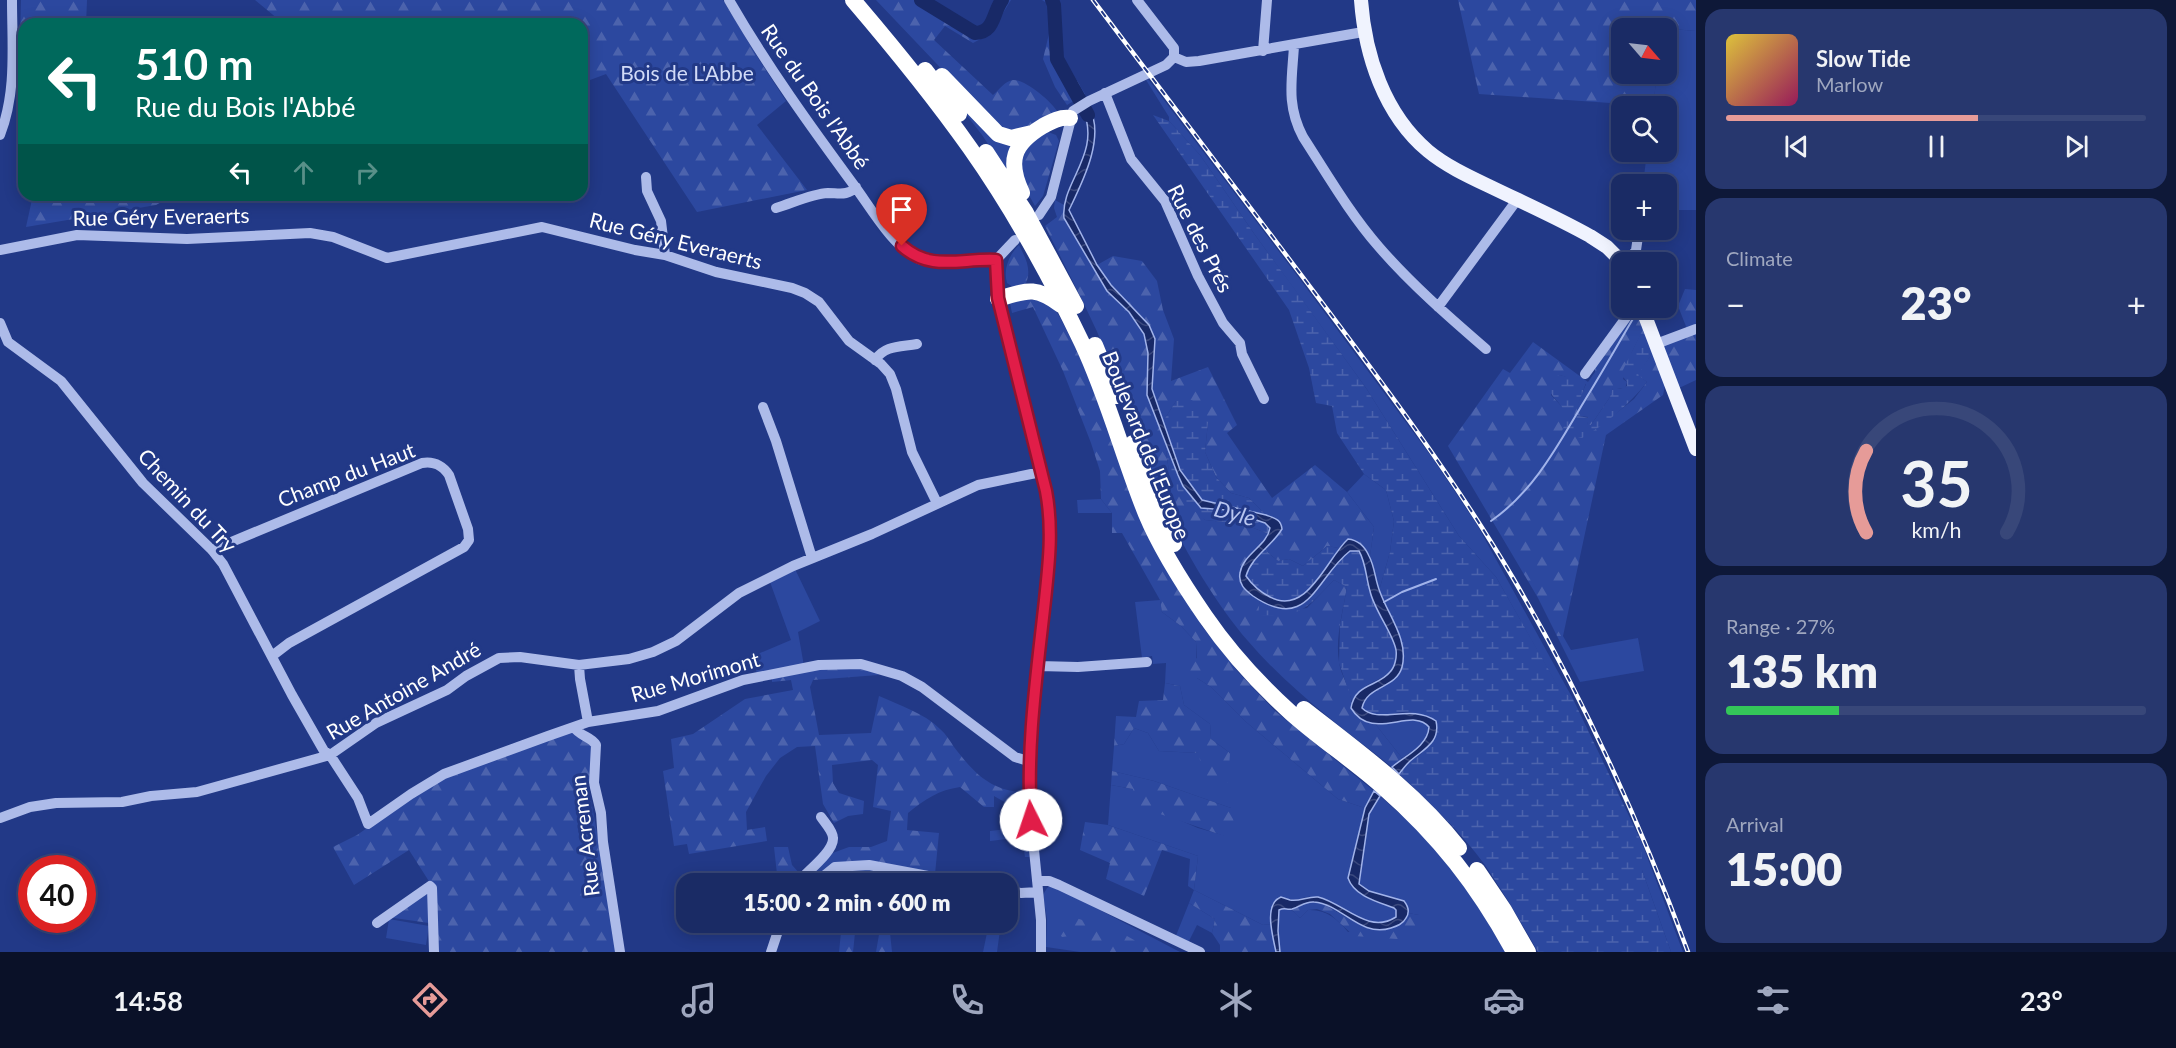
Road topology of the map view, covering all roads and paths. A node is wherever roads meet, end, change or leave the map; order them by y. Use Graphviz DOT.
graph roads {
  1 [pos="12,0"];
  2 [pos="729,0"];
  3 [pos="853,0"];
  4 [pos="868,0"];
  5 [pos="1137,0"];
  6 [pos="1267,0"];
  7 [pos="1360,0"];
  8 [pos="1364,32"];
  9 [pos="1294,46"];
  10 [pos="1263,51"];
  11 [pos="1174,57"];
  12 [pos="916,60"];
  13 [pos="1106,93"];
  14 [pos="1080,108"];
  15 [pos="1032,133"];
  16 [pos="0,135"];
  17 [pos="646,177"];
  18 [pos="856,187"];
  19 [pos="1517,200"];
  20 [pos="776,208"];
  21 [pos="1032,214"];
  22 [pos="1022,242"];
  23 [pos="0,250"];
  24 [pos="1612,252"];
  25 [pos="664,255"];
  26 [pos="996,260"];
  27 [pos="1023,291"];
  28 [pos="998,298"];
  29 [pos="1438,307"];
  30 [pos="1065,308"];
  31 [pos="1626,318"];
  32 [pos="1646,318"];
  33 [pos="0,323"];
  34 [pos="1696,329"];
  35 [pos="917,344"];
  36 [pos="1656,344"];
  37 [pos="1485,349"];
  38 [pos="875,360"];
  39 [pos="1586,374"];
  40 [pos="1264,399"];
  41 [pos="763,407"];
  42 [pos="1696,449"];
  43 [pos="1041,472"];
  44 [pos="937,503"];
  45 [pos="212,550"];
  46 [pos="812,558"];
  47 [pos="272,656"];
  48 [pos="1147,662"];
  49 [pos="579,665"];
  50 [pos="1039,666"];
  51 [pos="588,722"];
  52 [pos="574,727"];
  53 [pos="330,755"];
  54 [pos="1028,761"];
  55 [pos="821,817"];
  56 [pos="0,818"];
  57 [pos="368,824"];
  58 [pos="807,873"];
  59 [pos="828,873"];
  60 [pos="912,873"];
  61 [pos="1038,886"];
  62 [pos="1018,893"];
  63 [pos="377,923"];
  64 [pos="777,933"];
  65 [pos="434,952"];
  66 [pos="620,952"];
  67 [pos="771,952"];
  68 [pos="1041,952"];
  69 [pos="1200,952"];
  70 [pos="1514,952"];
  71 [pos="1528,952"];
  1 -- 16 [label="street"];
  2 -- 18 [label="street, Rue du Bois l'Abbé"];
  3 -- 22 [label="highway, Boulevard de l'Europe"];
  4 -- 12 [label="highway, Boulevard de l'Europe"];
  5 -- 11 [label="street"];
  6 -- 10 [label="street"];
  7 -- 8 [label="main road"];
  8 -- 9 [label="street"];
  8 -- 19 [label="main road"];
  9 -- 10 [label="street"];
  9 -- 29 [label="street"];
  10 -- 11 [label="street"];
  11 -- 13 [label="street"];
  12 -- 15 [label="highway"];
  12 -- 21 [label="highway, Boulevard de l'Europe"];
  13 -- 14 [label="street"];
  13 -- 40 [label="street, Rue des Prés"];
  14 -- 15 [label="highway"];
  14 -- 21 [label="street"];
  15 -- 21 [label="highway"];
  17 -- 25 [label="street"];
  18 -- 20 [label="street"];
  18 -- 26 [label="street, Rue du Bois l'Abbé"];
  19 -- 24 [label="main road"];
  19 -- 29 [label="street"];
  21 -- 71 [label="highway, Boulevard de l'Europe"];
  22 -- 26 [label="street"];
  22 -- 27 [label="highway"];
  22 -- 30 [label="highway, Boulevard de l'Europe"];
  23 -- 25 [label="street, Rue Géry Everaerts"];
  25 -- 38 [label="street, Rue Géry Everaerts"];
  26 -- 28 [label="street"];
  27 -- 28 [label="highway"];
  27 -- 30 [label="highway"];
  28 -- 43 [label="street"];
  29 -- 37 [label="street"];
  30 -- 70 [label="highway, Boulevard de l'Europe"];
  31 -- 39 [label="street"];
  32 -- 36 [label="main road"];
  33 -- 45 [label="street, Chemin du Try"];
  34 -- 36 [label="street"];
  35 -- 38 [label="street"];
  36 -- 42 [label="main road"];
  38 -- 44 [label="street, Rue Géry Everaerts"];
  41 -- 46 [label="street"];
  43 -- 44 [label="street"];
  43 -- 50 [label="street"];
  44 -- 46 [label="street, Rue Antoine André"];
  45 -- 47 [label="street, Chemin du Try"];
  45 -- 47 [label="street, Champ du Haut"];
  46 -- 49 [label="street, Rue Antoine André"];
  47 -- 53 [label="street, Chemin du Try"];
  48 -- 50 [label="street"];
  49 -- 51 [label="street"];
  49 -- 53 [label="street, Rue Antoine André"];
  50 -- 54 [label="street"];
  51 -- 52 [label="street, Rue Morimont"];
  51 -- 54 [label="street, Rue Morimont"];
  52 -- 57 [label="street, Rue Morimont"];
  52 -- 66 [label="street, Rue Acreman"];
  53 -- 56 [label="street, Rue Antoine André"];
  53 -- 57 [label="street, Chemin du Try"];
  54 -- 61 [label="street"];
  55 -- 58 [label="street"];
  59 -- 60 [label="street"];
  61 -- 62 [label="street"];
  61 -- 68 [label="street"];
  61 -- 69 [label="street"];
  63 -- 65 [label="street"];
  64 -- 67 [label="street"];
}
